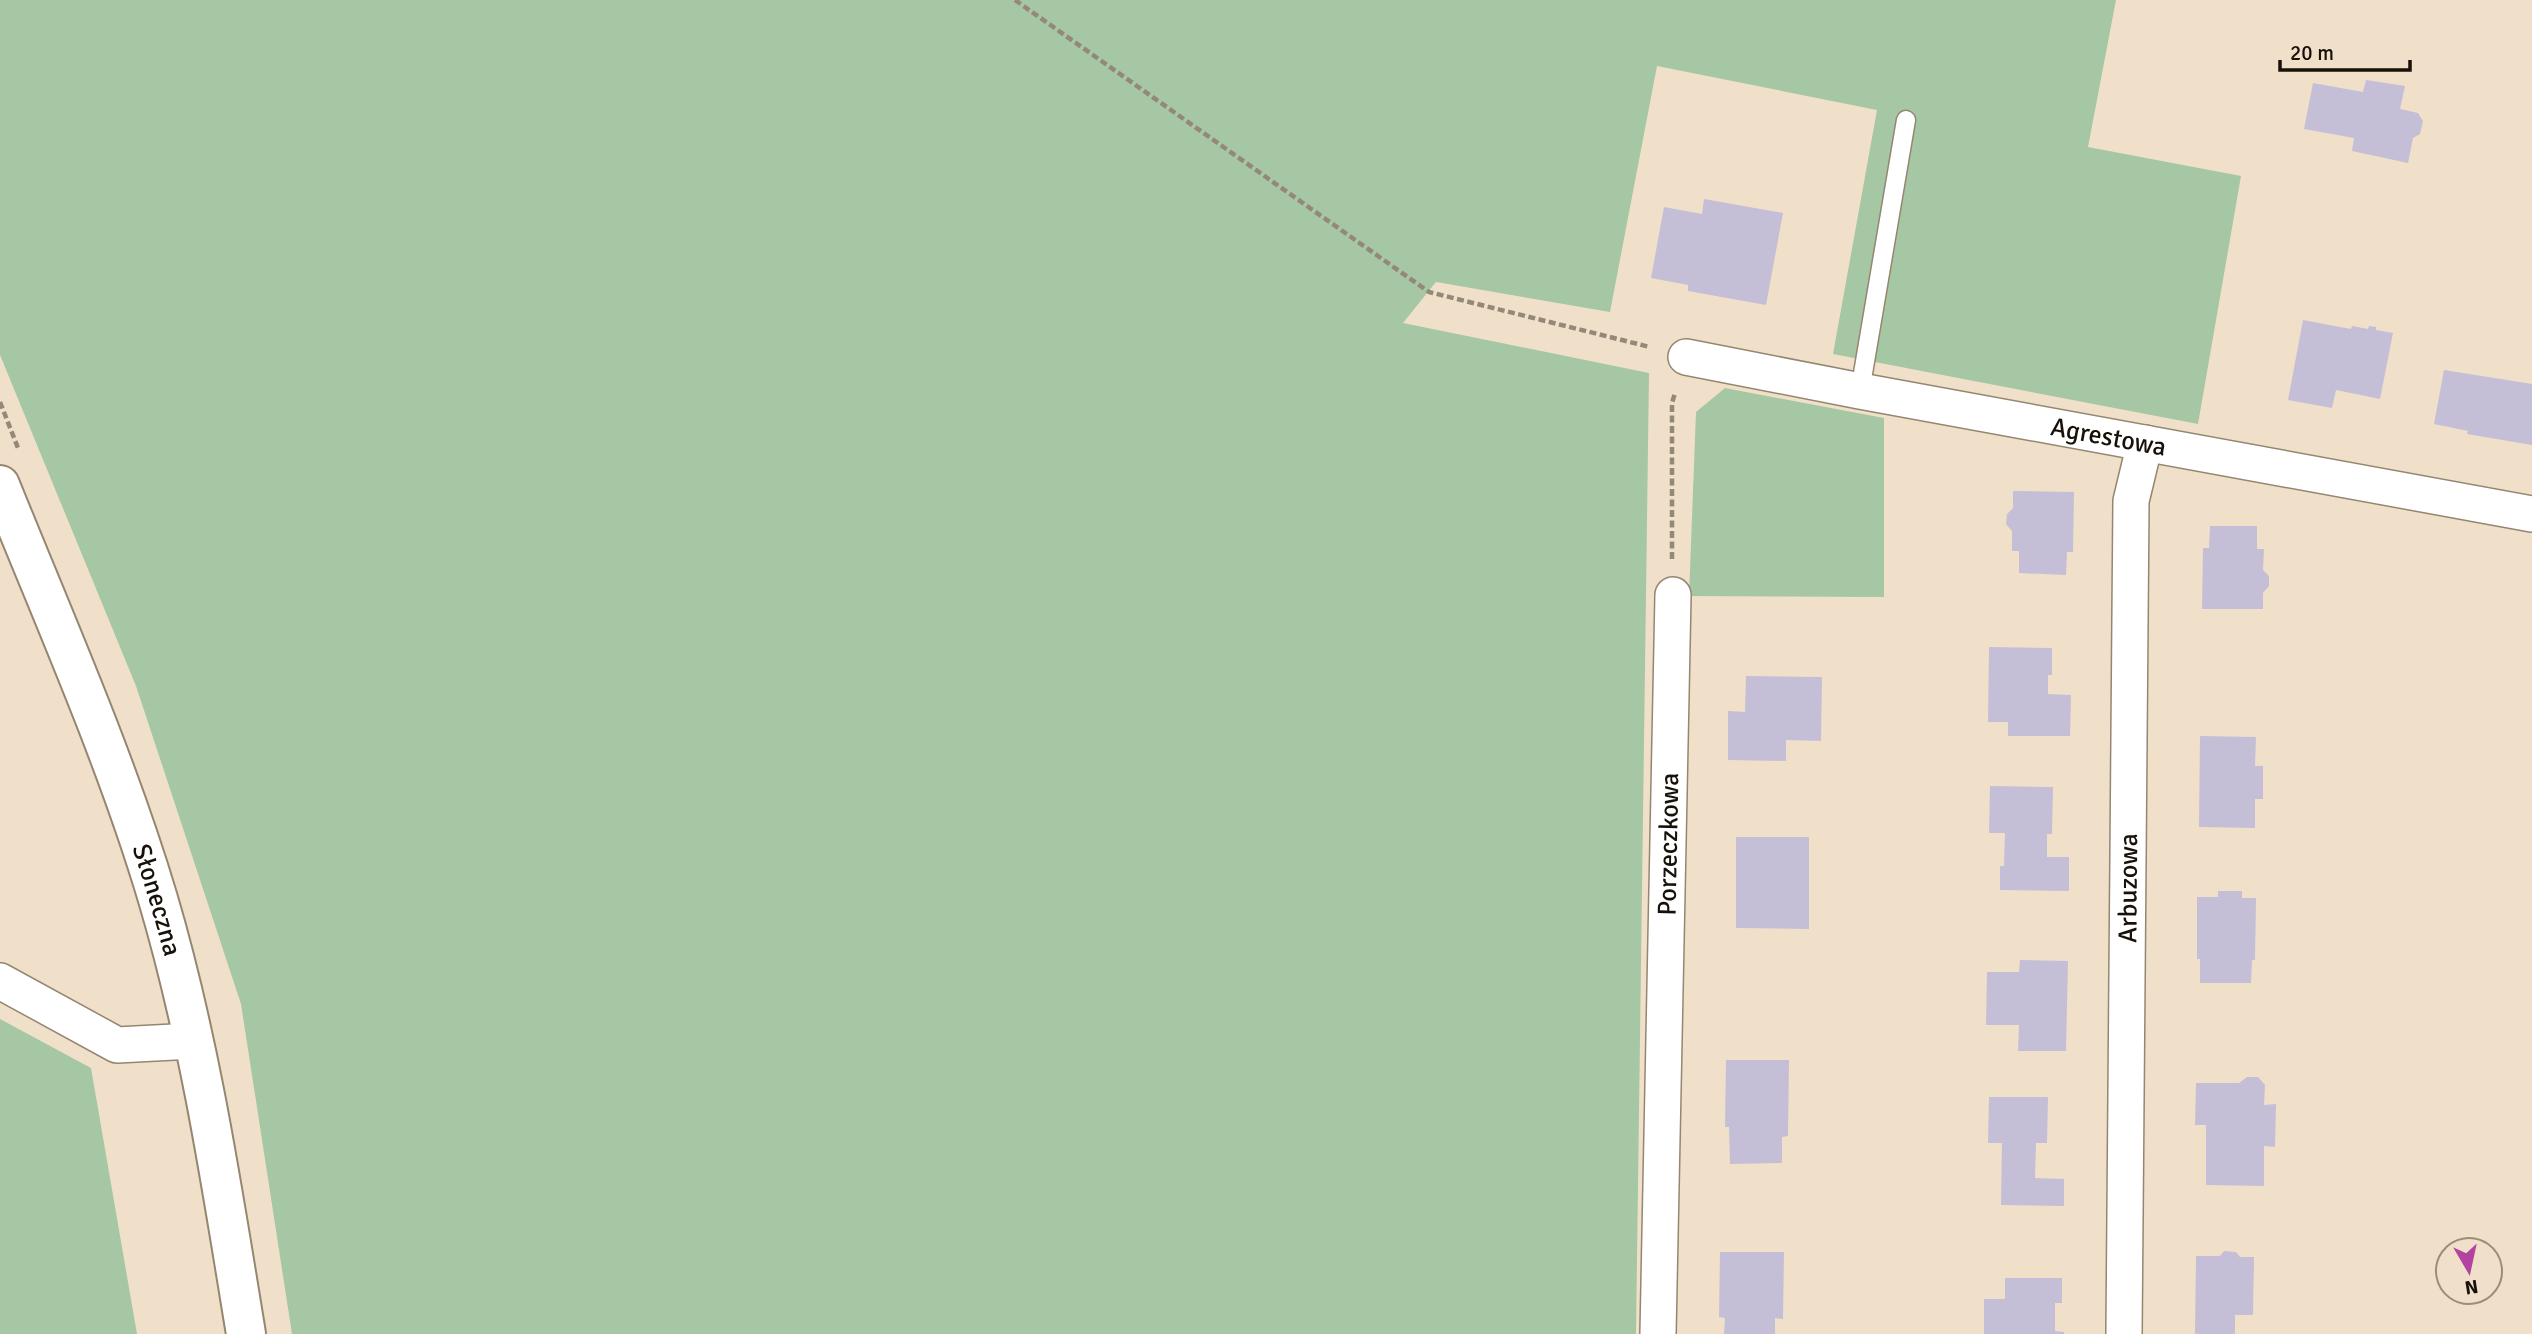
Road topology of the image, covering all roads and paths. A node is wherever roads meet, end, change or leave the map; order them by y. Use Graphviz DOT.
graph roads {
  1 [pos="1015,0"];
  2 [pos="1906,120"];
  3 [pos="1686,357"];
  4 [pos="1860,391"];
  5 [pos="2145,443"];
  6 [pos="0,485"];
  7 [pos="2532,514"];
  8 [pos="1672,595"];
  9 [pos="0,981"];
  10 [pos="193,1041"];
  11 [pos="246,1334"];
  12 [pos="1658,1334"];
  13 [pos="2124,1334"];
  1 -- 3 [label="path"];
  2 -- 4 [label="lane"];
  3 -- 4 [label="street, Agrestowa"];
  3 -- 8 [label="path"];
  4 -- 5 [label="street, Agrestowa"];
  5 -- 7 [label="street, Agrestowa"];
  5 -- 13 [label="street, Arbuzowa"];
  6 -- 10 [label="street, Słoneczna"];
  8 -- 12 [label="street, Porzeczkowa"];
  9 -- 10 [label="street"];
  10 -- 11 [label="street, Słoneczna"];
}
